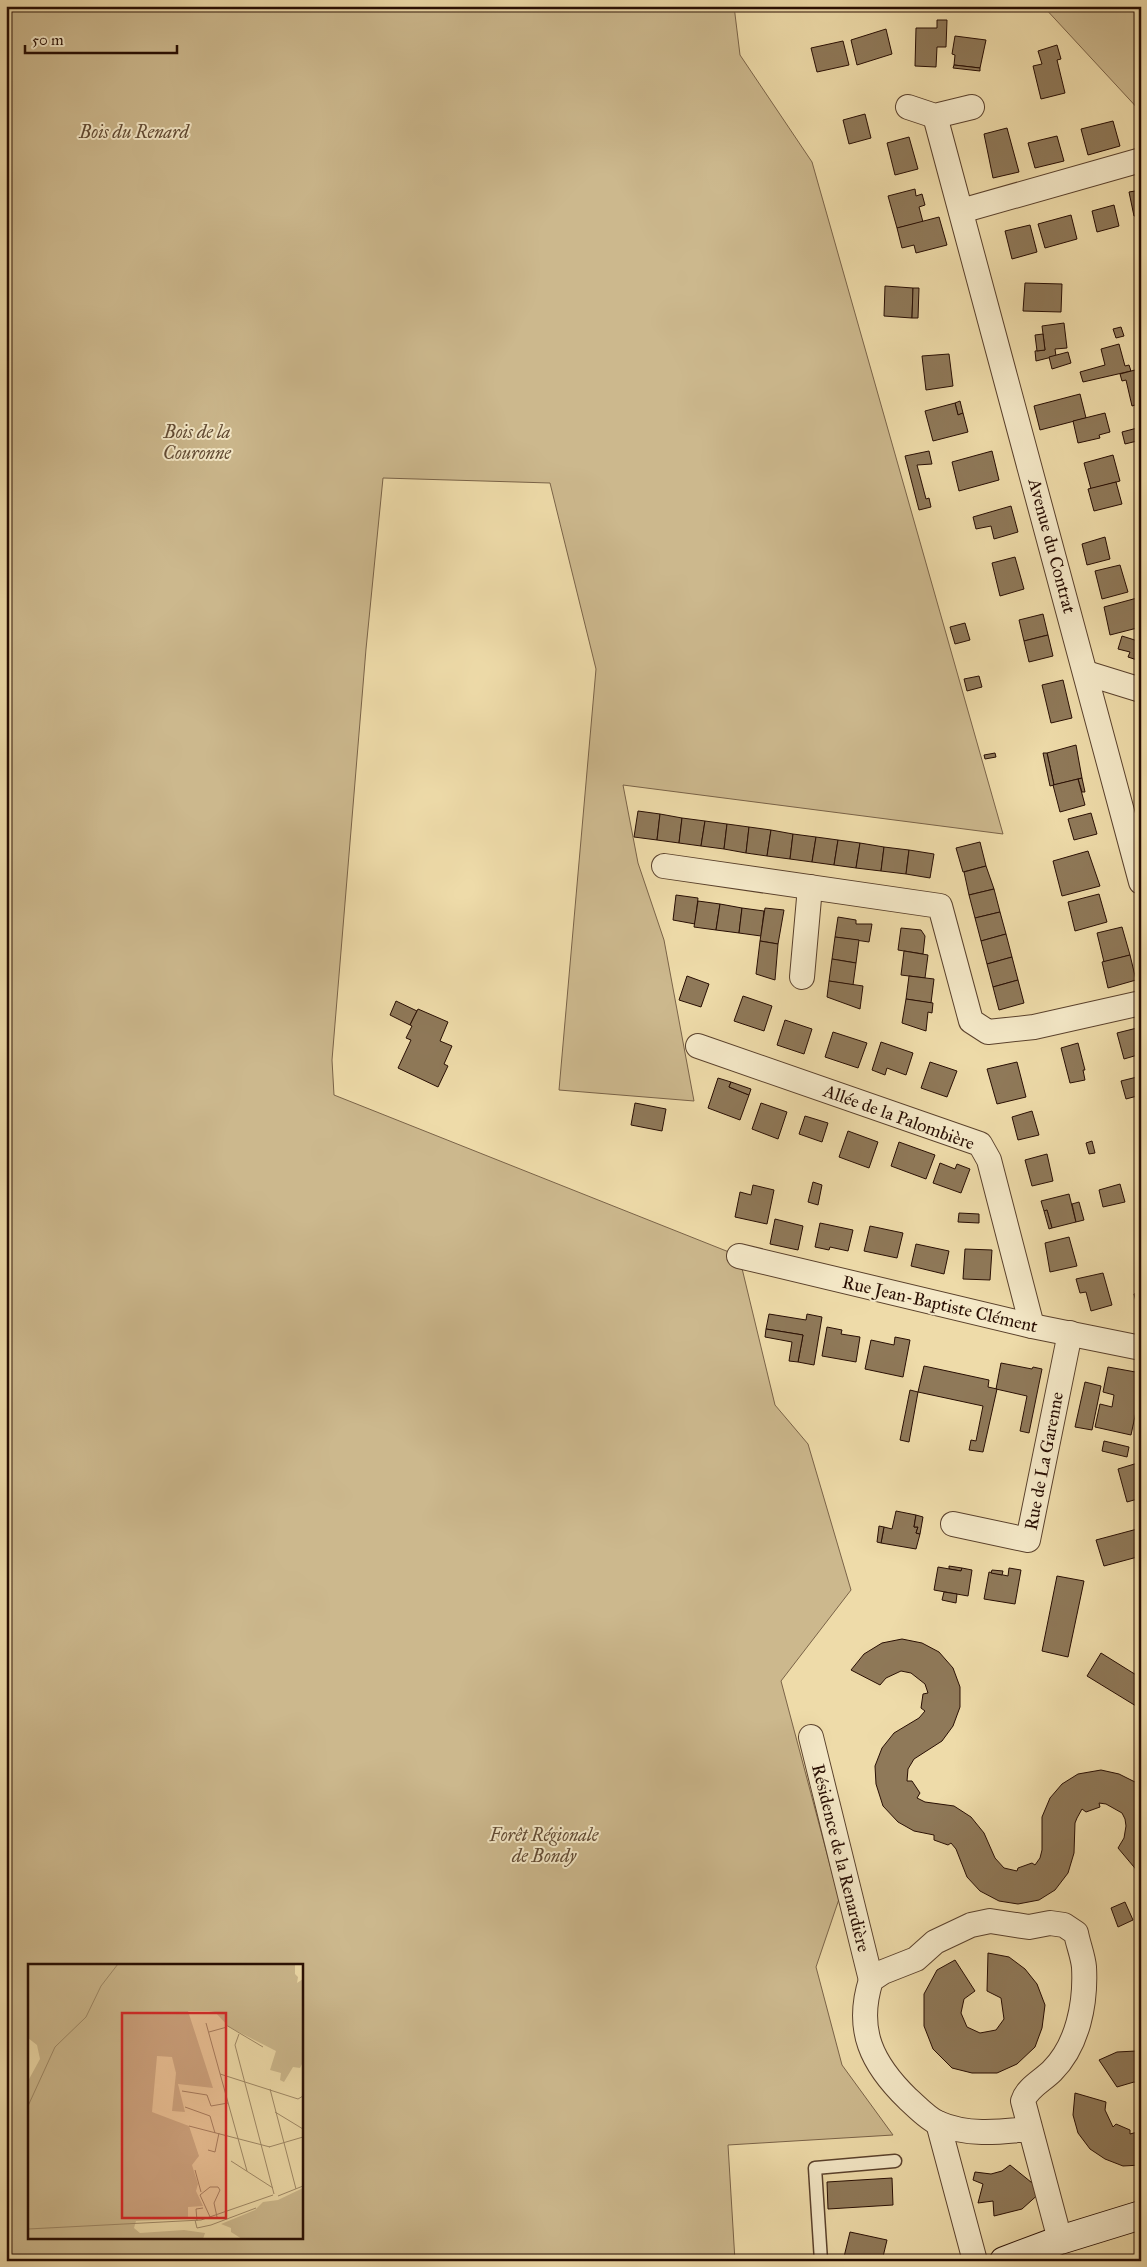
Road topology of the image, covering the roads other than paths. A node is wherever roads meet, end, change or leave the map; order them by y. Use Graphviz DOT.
graph roads {
  1 [pos="908,107"];
  2 [pos="972,107"];
  3 [pos="935,116"];
  4 [pos="1141,160"];
  5 [pos="961,211"];
  6 [pos="1086,673"];
  7 [pos="1141,690"];
  8 [pos="664,866"];
  9 [pos="1141,882"];
  10 [pos="810,887"];
  11 [pos="802,977"];
  12 [pos="1141,1003"];
  13 [pos="698,1046"];
  14 [pos="739,1256"];
  15 [pos="1032,1326"];
  16 [pos="1070,1333"];
  17 [pos="1141,1348"];
  18 [pos="954,1524"];
  19 [pos="811,1737"];
  20 [pos="871,1980"];
  21 [pos="938,2123"];
  22 [pos="1029,2129"];
  23 [pos="895,2161"];
  24 [pos="1135,2217"];
  25 [pos="1058,2251"];
  26 [pos="1006,2260"];
  27 [pos="821,2261"];
  28 [pos="975,2261"];
  1 -- 3 [label="street"];
  2 -- 3 [label="street"];
  3 -- 5 [label="street, Avenue du Contrat"];
  4 -- 5 [label="street"];
  5 -- 6 [label="street, Avenue du Contrat"];
  6 -- 7 [label="street"];
  6 -- 9 [label="street, Avenue du Contrat"];
  8 -- 10 [label="street"];
  10 -- 11 [label="street"];
  10 -- 12 [label="street"];
  13 -- 15 [label="street, Allée de la Palombière"];
  14 -- 15 [label="street, Rue Jean-Baptiste Clément"];
  15 -- 16 [label="street, Rue Jean-Baptiste Clément"];
  16 -- 17 [label="street, Rue Jean-Baptiste Clément"];
  16 -- 18 [label="street, Rue de La Garenne"];
  19 -- 20 [label="street, Résidence de la Renardière"];
  20 -- 21 [label="street, Résidence de la Renardière"];
  20 -- 22 [label="street, Résidence de la Renardière"];
  21 -- 22 [label="street, Résidence de la Renardière"];
  21 -- 28 [label="street"];
  22 -- 25 [label="street, Résidence de la Renardière"];
  23 -- 27 [label="lane"];
  24 -- 25 [label="street"];
  25 -- 26 [label="street"];
}
